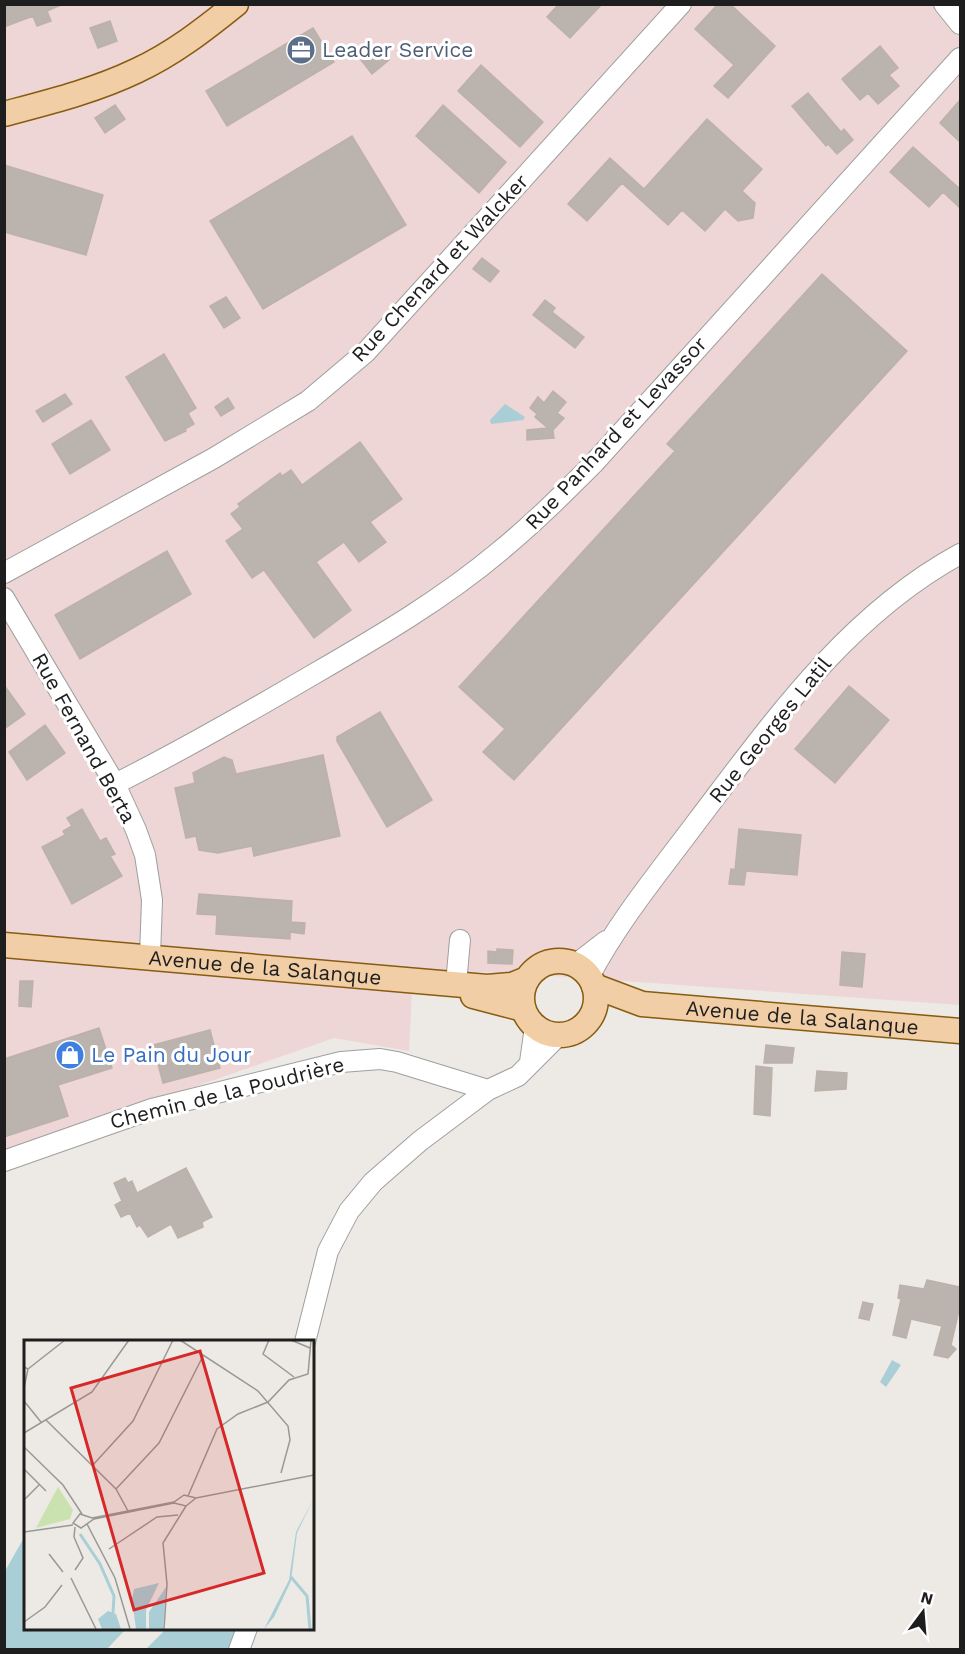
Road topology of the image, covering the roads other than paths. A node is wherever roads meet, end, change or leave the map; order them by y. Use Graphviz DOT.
graph roads {
  1 [pos="236,4"];
  2 [pos="681,4"];
  3 [pos="944,4"];
  4 [pos="960,24"];
  5 [pos="960,58"];
  6 [pos="4,114"];
  7 [pos="960,554"];
  8 [pos="4,573"];
  9 [pos="4,598"];
  10 [pos="115,784"];
  11 [pos="460,940"];
  12 [pos="4,945"];
  13 [pos="4,954"];
  14 [pos="150,956"];
  15 [pos="586,976"];
  16 [pos="527,979"];
  17 [pos="456,984"];
  18 [pos="642,1004"];
  19 [pos="529,1018"];
  20 [pos="591,1018"];
  21 [pos="960,1031"];
  22 [pos="558,1036"];
  23 [pos="530,1062"];
  24 [pos="488,1090"];
  25 [pos="4,1161"];
  26 [pos="306,1340"];
  27 [pos="247,1630"];
  28 [pos="239,1650"];
  1 -- 6 [label="main road"];
  2 -- 8 [label="street, Rue Chenard et Walcker"];
  3 -- 4 [label="street"];
  5 -- 10 [label="street, Rue Panhard et Levassor"];
  7 -- 15 [label="street, Rue Georges Latil"];
  9 -- 10 [label="street, Rue Fernand Berta"];
  10 -- 14 [label="street, Rue Fernand Berta"];
  11 -- 17 [label="street"];
  12 -- 14 [label="main road, Avenue de la Salanque"];
  13 -- 19 [label="main road, Avenue de la Salanque"];
  14 -- 17 [label="main road, Avenue de la Salanque"];
  15 -- 16 [label="main road"];
  15 -- 18 [label="main road"];
  15 -- 20 [label="main road"];
  16 -- 17 [label="main road, Avenue de la Salanque"];
  16 -- 19 [label="main road"];
  18 -- 20 [label="main road"];
  18 -- 21 [label="main road, Avenue de la Salanque"];
  19 -- 22 [label="main road"];
  19 -- 23 [label="street"];
  20 -- 22 [label="main road"];
  22 -- 23 [label="street"];
  23 -- 24 [label="street"];
  24 -- 25 [label="street, Chemin de la Poudrière"];
  24 -- 26 [label="street"];
  27 -- 28 [label="street"];
}
